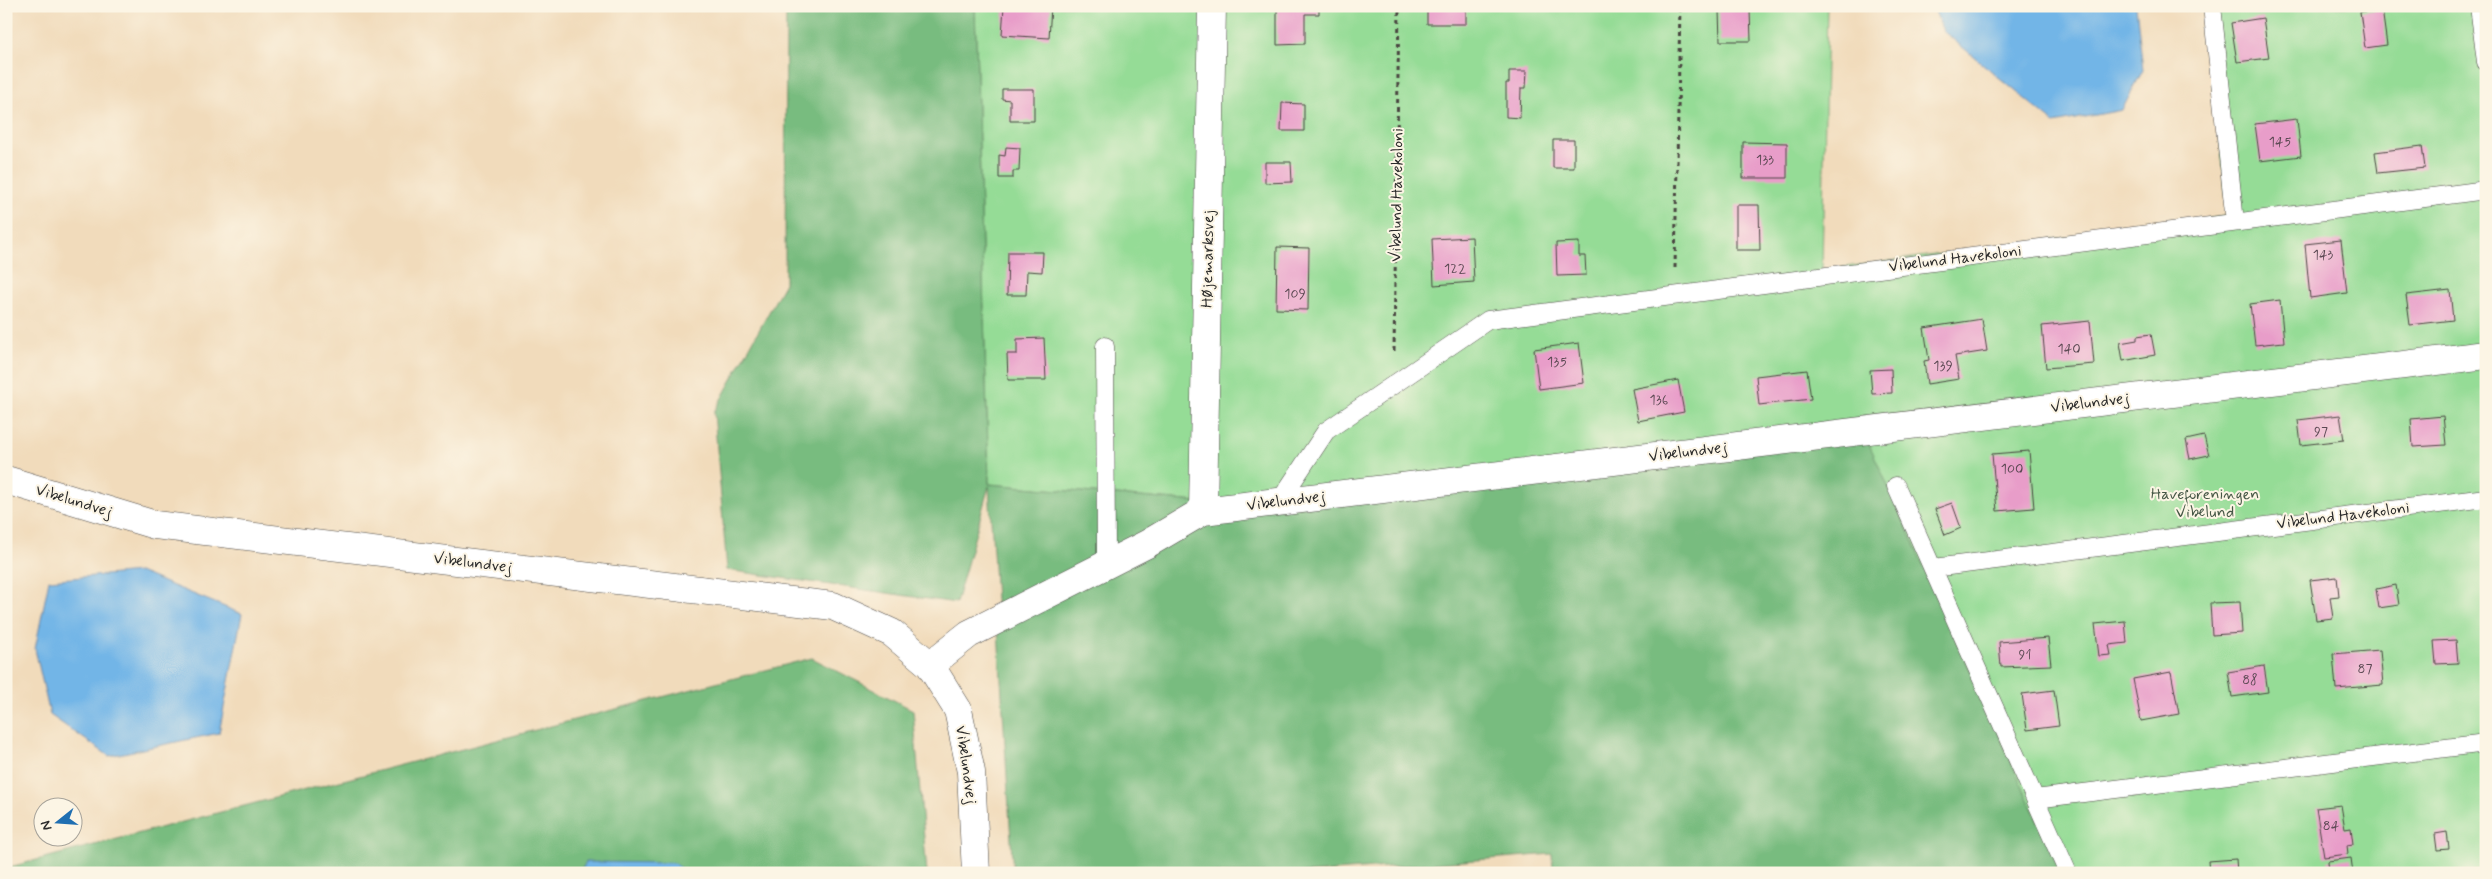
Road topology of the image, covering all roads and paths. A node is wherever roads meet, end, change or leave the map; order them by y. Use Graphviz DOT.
graph roads {
  1 [pos="1212,6"];
  2 [pos="1399,6"];
  3 [pos="1680,6"];
  4 [pos="2212,6"];
  5 [pos="2479,6"];
  6 [pos="2486,62"];
  7 [pos="2486,190"];
  8 [pos="2235,222"];
  9 [pos="1675,295"];
  10 [pos="1104,346"];
  11 [pos="2486,355"];
  12 [pos="1394,384"];
  13 [pos="6,480"];
  14 [pos="1896,486"];
  15 [pos="2486,498"];
  16 [pos="1278,502"];
  17 [pos="1204,511"];
  18 [pos="1106,564"];
  19 [pos="1933,568"];
  20 [pos="930,664"];
  21 [pos="2486,743"];
  22 [pos="2036,799"];
  23 [pos="976,873"];
  24 [pos="2068,873"];
  1 -- 17 [label="street, Højemarksvej"];
  2 -- 12 [label="path, Vibelund Havekoloni"];
  3 -- 9 [label="path"];
  4 -- 8 [label="lane"];
  5 -- 6 [label="lane"];
  7 -- 8 [label="lane, Vibelund Havekoloni"];
  8 -- 9 [label="lane, Vibelund Havekoloni"];
  9 -- 12 [label="lane, Vibelund Havekoloni"];
  10 -- 18 [label="lane"];
  11 -- 16 [label="street, Vibelundvej"];
  12 -- 16 [label="lane, Vibelund Havekoloni"];
  13 -- 20 [label="street, Vibelundvej"];
  14 -- 19 [label="lane"];
  15 -- 19 [label="lane, Vibelund Havekoloni"];
  16 -- 17 [label="street, Vibelundvej"];
  17 -- 18 [label="street, Vibelundvej"];
  18 -- 20 [label="street, Vibelundvej"];
  19 -- 22 [label="lane"];
  20 -- 23 [label="street, Vibelundvej"];
  21 -- 22 [label="lane"];
  22 -- 24 [label="lane"];
}
